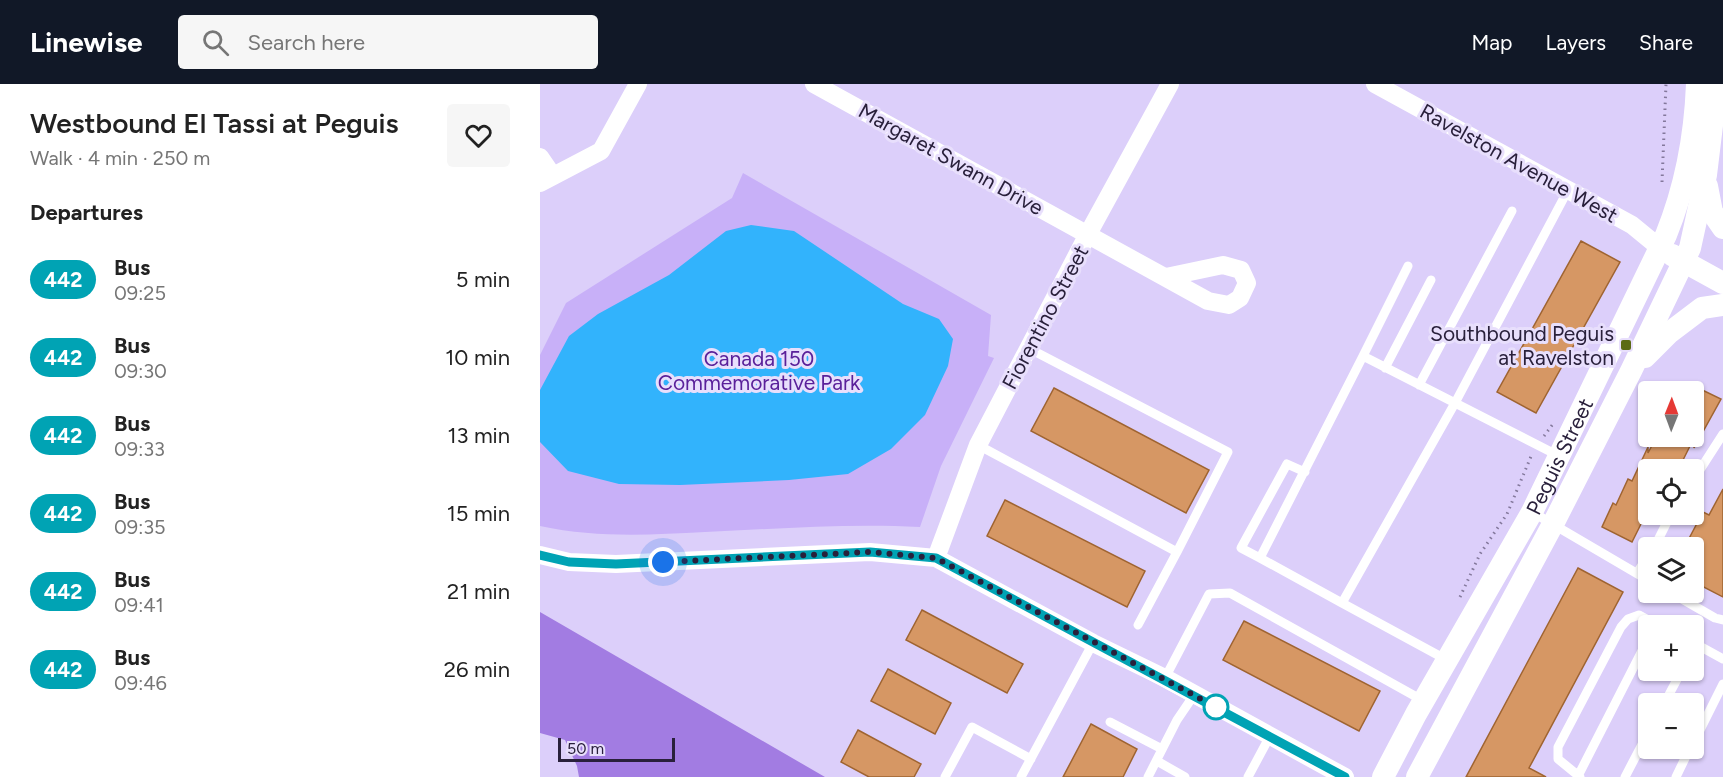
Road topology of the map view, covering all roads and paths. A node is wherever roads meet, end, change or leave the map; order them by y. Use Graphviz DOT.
graph roads {
  1 [pos="638,84"];
  2 [pos="814,84"];
  3 [pos="1170,84"];
  4 [pos="1375,84"];
  5 [pos="1666,84"];
  6 [pos="1697,84"];
  7 [pos="1717,84"];
  8 [pos="540,157"];
  9 [pos="1706,175"];
  10 [pos="546,180"];
  11 [pos="1662,184"];
  12 [pos="1568,190"];
  13 [pos="1512,211"];
  14 [pos="1723,228"];
  15 [pos="1088,234"];
  16 [pos="1663,242"];
  17 [pos="1687,255"];
  18 [pos="1408,266"];
  19 [pos="1723,266"];
  20 [pos="1167,277"];
  21 [pos="1431,280"];
  22 [pos="1723,283"];
  23 [pos="1723,305"];
  24 [pos="1028,348"];
  25 [pos="1364,356"];
  26 [pos="1385,368"];
  27 [pos="1631,371"];
  28 [pos="1419,385"];
  29 [pos="1455,404"];
  30 [pos="1557,418"];
  31 [pos="1723,434"];
  32 [pos="978,445"];
  33 [pos="1538,445"];
  34 [pos="1559,456"];
  35 [pos="1704,463"];
  36 [pos="1305,472"];
  37 [pos="1264,506"];
  38 [pos="1532,512"];
  39 [pos="1282,515"];
  40 [pos="1553,524"];
  41 [pos="1177,552"];
  42 [pos="540,555"];
  43 [pos="936,558"];
  44 [pos="1260,558"];
  45 [pos="1637,573"];
  46 [pos="1342,603"];
  47 [pos="1689,603"];
  48 [pos="1457,604"];
  49 [pos="1638,615"];
  50 [pos="1723,620"];
  51 [pos="1138,625"];
  52 [pos="1093,642"];
  53 [pos="1704,650"];
  54 [pos="1638,659"];
  55 [pos="1723,659"];
  56 [pos="1447,660"];
  57 [pos="1164,678"];
  58 [pos="1723,684"];
  59 [pos="1194,695"];
  60 [pos="1424,701"];
  61 [pos="1110,722"];
  62 [pos="1704,722"];
  63 [pos="1270,736"];
  64 [pos="1162,749"];
  65 [pos="1638,752"];
  66 [pos="1031,759"];
  67 [pos="1685,759"];
  68 [pos="1156,761"];
  69 [pos="1579,776"];
  70 [pos="945,777"];
  71 [pos="1021,777"];
  72 [pos="1148,777"];
  73 [pos="1185,777"];
  74 [pos="1248,777"];
  75 [pos="1345,777"];
  76 [pos="1383,777"];
  77 [pos="1417,777"];
  78 [pos="1625,777"];
  79 [pos="1676,777"];
  1 -- 10 [label="street"];
  2 -- 15 [label="street, Margaret Swann Drive"];
  3 -- 15 [label="street, Fiorentino Street"];
  4 -- 12 [label="street, Ravelston Avenue West"];
  5 -- 11 [label="path"];
  6 -- 16 [label="street, Peguis Street"];
  7 -- 9 [label="street, Peguis Street"];
  8 -- 10 [label="street"];
  9 -- 14 [label="street"];
  9 -- 17 [label="street, Peguis Street"];
  12 -- 16 [label="street, Ravelston Avenue West"];
  12 -- 29 [label="lane"];
  13 -- 28 [label="lane"];
  15 -- 20 [label="street, Margaret Swann Drive"];
  15 -- 24 [label="street, Fiorentino Street"];
  16 -- 17 [label="street"];
  16 -- 34 [label="street, Peguis Street"];
  17 -- 19 [label="street"];
  17 -- 22 [label="street"];
  17 -- 27 [label="street, Peguis Street"];
  18 -- 25 [label="lane"];
  21 -- 26 [label="lane"];
  23 -- 27 [label="street"];
  24 -- 32 [label="street, Fiorentino Street"];
  24 -- 41 [label="lane"];
  25 -- 26 [label="lane"];
  25 -- 36 [label="lane"];
  26 -- 28 [label="lane"];
  27 -- 40 [label="street, Peguis Street"];
  28 -- 29 [label="lane"];
  29 -- 33 [label="lane"];
  29 -- 46 [label="lane"];
  30 -- 33 [label="path"];
  31 -- 35 [label="lane"];
  32 -- 41 [label="lane"];
  32 -- 43 [label="street, Fiorentino Street"];
  33 -- 34 [label="lane"];
  33 -- 48 [label="path"];
  34 -- 38 [label="street, Peguis Street"];
  36 -- 37 [label="lane"];
  36 -- 39 [label="lane"];
  37 -- 39 [label="lane"];
  37 -- 44 [label="lane"];
  38 -- 40 [label="lane"];
  38 -- 56 [label="street, Peguis Street"];
  39 -- 44 [label="lane"];
  40 -- 45 [label="lane"];
  40 -- 77 [label="street, Peguis Street"];
  41 -- 51 [label="lane"];
  42 -- 43 [label="street"];
  43 -- 52 [label="street"];
  44 -- 46 [label="lane"];
  46 -- 56 [label="lane"];
  47 -- 50 [label="lane"];
  49 -- 69 [label="lane"];
  52 -- 57 [label="street"];
  52 -- 66 [label="lane"];
  53 -- 55 [label="lane"];
  54 -- 69 [label="lane"];
  56 -- 60 [label="street, Peguis Street"];
  57 -- 59 [label="street"];
  57 -- 60 [label="lane"];
  58 -- 62 [label="lane"];
  59 -- 63 [label="street"];
  59 -- 64 [label="lane"];
  60 -- 76 [label="street, Peguis Street"];
  61 -- 64 [label="lane"];
  63 -- 74 [label="lane"];
  63 -- 75 [label="street"];
  64 -- 68 [label="lane"];
  65 -- 78 [label="lane"];
  66 -- 70 [label="lane"];
  66 -- 71 [label="lane"];
  67 -- 79 [label="lane"];
  68 -- 72 [label="lane"];
  68 -- 73 [label="lane"];
}
